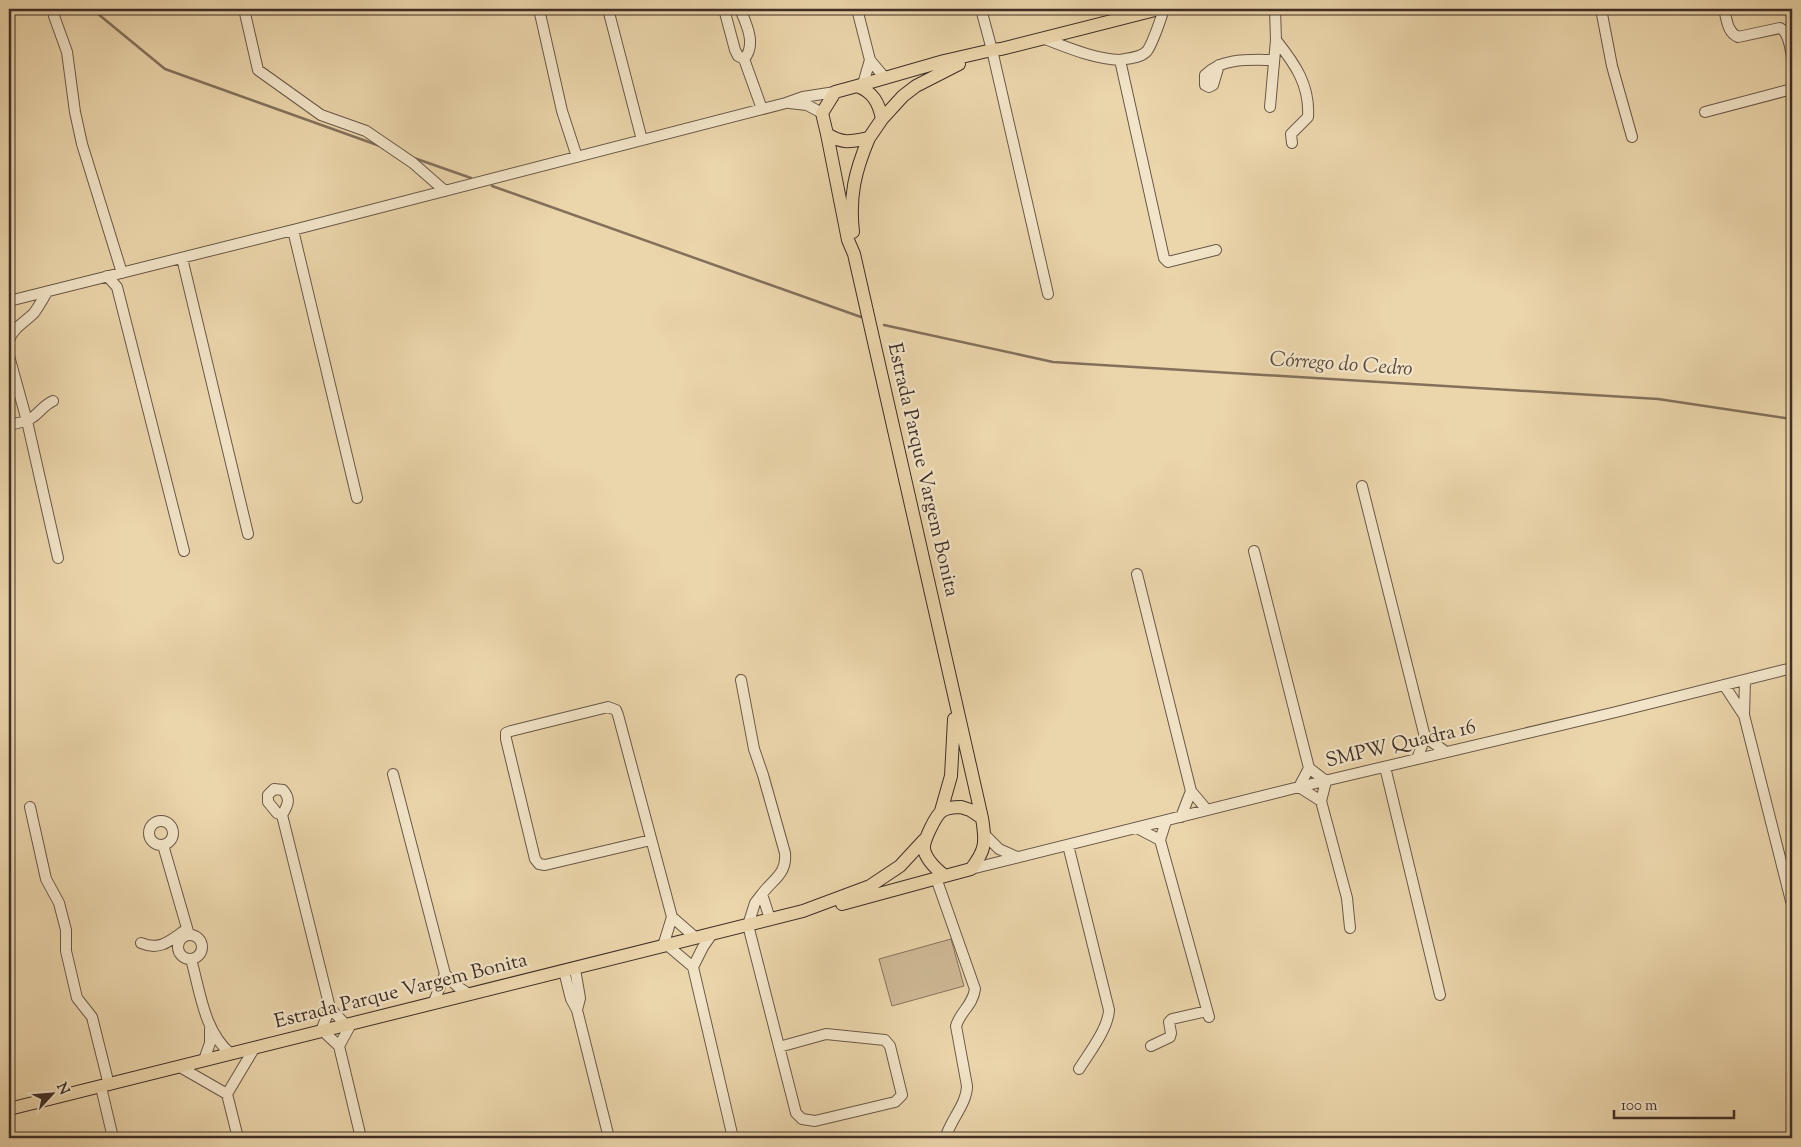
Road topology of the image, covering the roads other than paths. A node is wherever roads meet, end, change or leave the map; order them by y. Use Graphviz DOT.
graph roads {
  1 [pos="244,9"];
  2 [pos="539,9"];
  3 [pos="608,9"];
  4 [pos="724,9"];
  5 [pos="740,9"];
  6 [pos="857,9"];
  7 [pos="981,9"];
  8 [pos="1159,9"];
  9 [pos="1164,9"];
  10 [pos="1275,9"];
  11 [pos="1601,9"];
  12 [pos="1724,9"];
  13 [pos="54,16"];
  14 [pos="1045,39"];
  15 [pos="1276,40"];
  16 [pos="995,51"];
  17 [pos="1792,57"];
  18 [pos="744,59"];
  19 [pos="870,60"];
  20 [pos="1120,60"];
  21 [pos="1274,60"];
  22 [pos="1219,65"];
  23 [pos="885,78"];
  24 [pos="860,85"];
  25 [pos="1792,89"];
  26 [pos="834,92"];
  27 [pos="786,103"];
  28 [pos="1270,107"];
  29 [pos="762,109"];
  30 [pos="1705,112"];
  31 [pos="822,113"];
  32 [pos="882,118"];
  33 [pos="827,134"];
  34 [pos="1632,137"];
  35 [pos="869,138"];
  36 [pos="642,140"];
  37 [pos="1292,143"];
  38 [pos="577,157"];
  39 [pos="445,191"];
  40 [pos="293,230"];
  41 [pos="1216,250"];
  42 [pos="854,254"];
  43 [pos="182,258"];
  44 [pos="123,272"];
  45 [pos="107,276"];
  46 [pos="117,287"];
  47 [pos="47,292"];
  48 [pos="1048,294"];
  49 [pos="9,301"];
  50 [pos="9,340"];
  51 [pos="9,356"];
  52 [pos="53,402"];
  53 [pos="27,421"];
  54 [pos="9,425"];
  55 [pos="1362,486"];
  56 [pos="357,498"];
  57 [pos="248,534"];
  58 [pos="184,551"];
  59 [pos="1254,551"];
  60 [pos="58,558"];
  61 [pos="1136,574"];
  62 [pos="1792,668"];
  63 [pos="742,680"];
  64 [pos="1745,680"];
  65 [pos="1724,685"];
  66 [pos="954,694"];
  67 [pos="1744,715"];
  68 [pos="1425,737"];
  69 [pos="1446,752"];
  70 [pos="1417,759"];
  71 [pos="1385,767"];
  72 [pos="1309,768"];
  73 [pos="393,774"];
  74 [pos="1326,781"];
  75 [pos="1299,787"];
  76 [pos="1191,791"];
  77 [pos="1321,801"];
  78 [pos="30,807"];
  79 [pos="1207,810"];
  80 [pos="942,811"];
  81 [pos="282,815"];
  82 [pos="1181,817"];
  83 [pos="982,818"];
  84 [pos="1166,821"];
  85 [pos="1137,828"];
  86 [pos="985,835"];
  87 [pos="651,840"];
  88 [pos="924,840"];
  89 [pos="1160,840"];
  90 [pos="164,845"];
  91 [pos="1068,845"];
  92 [pos="1018,858"];
  93 [pos="971,869"];
  94 [pos="940,877"];
  95 [pos="762,894"];
  96 [pos="1791,901"];
  97 [pos="803,911"];
  98 [pos="672,917"];
  99 [pos="770,919"];
  100 [pos="748,925"];
  101 [pos="1350,928"];
  102 [pos="188,932"];
  103 [pos="712,934"];
  104 [pos="696,938"];
  105 [pos="141,943"];
  106 [pos="665,946"];
  107 [pos="191,959"];
  108 [pos="692,967"];
  109 [pos="569,970"];
  110 [pos="445,974"];
  111 [pos="469,994"];
  112 [pos="1440,996"];
  113 [pos="433,1004"];
  114 [pos="330,1008"];
  115 [pos="209,1025"];
  116 [pos="348,1025"];
  117 [pos="322,1031"];
  118 [pos="339,1046"];
  119 [pos="1151,1046"];
  120 [pos="255,1047"];
  121 [pos="779,1047"];
  122 [pos="231,1054"];
  123 [pos="204,1060"];
  124 [pos="180,1067"];
  125 [pos="1079,1069"];
  126 [pos="105,1086"];
  127 [pos="227,1094"];
  128 [pos="9,1109"];
  129 [pos="113,1138"];
  130 [pos="238,1138"];
  131 [pos="361,1138"];
  132 [pos="609,1138"];
  133 [pos="733,1138"];
  134 [pos="948,1138"];
  1 -- 39 [label="street"];
  2 -- 38 [label="street"];
  3 -- 36 [label="street"];
  4 -- 18 [label="street"];
  5 -- 18 [label="street"];
  6 -- 19 [label="street"];
  7 -- 16 [label="street"];
  8 -- 14 [label="main road"];
  9 -- 20 [label="street"];
  10 -- 15 [label="street"];
  11 -- 34 [label="street"];
  12 -- 17 [label="street"];
  13 -- 44 [label="street"];
  14 -- 16 [label="main road"];
  14 -- 20 [label="street"];
  15 -- 21 [label="street"];
  15 -- 37 [label="street"];
  16 -- 23 [label="main road"];
  16 -- 32 [label="main road"];
  16 -- 48 [label="street"];
  18 -- 29 [label="street"];
  19 -- 23 [label="street"];
  19 -- 24 [label="street"];
  20 -- 41 [label="street"];
  21 -- 22 [label="street"];
  21 -- 28 [label="street"];
  23 -- 24 [label="main road"];
  24 -- 26 [label="main road"];
  24 -- 32 [label="main road"];
  25 -- 30 [label="street"];
  26 -- 27 [label="street"];
  26 -- 31 [label="main road"];
  27 -- 29 [label="street"];
  27 -- 31 [label="street"];
  29 -- 36 [label="street"];
  31 -- 33 [label="main road"];
  32 -- 35 [label="main road"];
  33 -- 35 [label="main road"];
  33 -- 42 [label="main road, Estrada Parque Vargem Bonita"];
  35 -- 42 [label="main road, Estrada Parque Vargem Bonita"];
  36 -- 38 [label="street"];
  38 -- 39 [label="street"];
  39 -- 40 [label="street"];
  40 -- 43 [label="street"];
  40 -- 56 [label="street"];
  42 -- 66 [label="main road, Estrada Parque Vargem Bonita"];
  43 -- 44 [label="street"];
  43 -- 57 [label="street"];
  44 -- 45 [label="street"];
  44 -- 46 [label="street"];
  45 -- 46 [label="street"];
  45 -- 47 [label="street"];
  46 -- 58 [label="street"];
  47 -- 49 [label="street"];
  47 -- 50 [label="street"];
  51 -- 53 [label="street"];
  52 -- 53 [label="street"];
  53 -- 54 [label="street"];
  53 -- 60 [label="street"];
  55 -- 68 [label="street"];
  59 -- 72 [label="street"];
  61 -- 76 [label="street"];
  62 -- 64 [label="street, SMPW Quadra 16"];
  63 -- 95 [label="street"];
  64 -- 65 [label="street, SMPW Quadra 16"];
  64 -- 67 [label="street"];
  65 -- 67 [label="street"];
  65 -- 69 [label="street, SMPW Quadra 16"];
  66 -- 80 [label="main road, Estrada Parque Vargem Bonita"];
  66 -- 83 [label="main road, Estrada Parque Vargem Bonita"];
  67 -- 96 [label="street"];
  68 -- 69 [label="street"];
  68 -- 70 [label="street"];
  69 -- 70 [label="street, SMPW Quadra 16"];
  70 -- 71 [label="street, SMPW Quadra 16"];
  71 -- 74 [label="street, SMPW Quadra 16"];
  71 -- 112 [label="street"];
  72 -- 74 [label="street"];
  72 -- 75 [label="street"];
  73 -- 110 [label="street"];
  74 -- 75 [label="street, SMPW Quadra 16"];
  74 -- 77 [label="street"];
  75 -- 77 [label="street"];
  75 -- 79 [label="street, SMPW Quadra 16"];
  76 -- 79 [label="street"];
  76 -- 82 [label="street"];
  77 -- 101 [label="street"];
  78 -- 126 [label="street"];
  79 -- 82 [label="street, SMPW Quadra 16"];
  80 -- 83 [label="main road"];
  80 -- 88 [label="main road"];
  81 -- 114 [label="street"];
  82 -- 84 [label="street, SMPW Quadra 16"];
  83 -- 86 [label="main road"];
  84 -- 85 [label="street, SMPW Quadra 16"];
  84 -- 89 [label="street"];
  85 -- 89 [label="street"];
  85 -- 91 [label="street, SMPW Quadra 16"];
  86 -- 92 [label="street"];
  86 -- 93 [label="main road"];
  87 -- 87 [label="street"];
  87 -- 98 [label="street"];
  88 -- 94 [label="main road"];
  88 -- 97 [label="main road, Estrada Parque Vargem Bonita"];
  89 -- 119 [label="street"];
  90 -- 102 [label="street"];
  91 -- 92 [label="street, SMPW Quadra 16"];
  91 -- 125 [label="street"];
  92 -- 93 [label="street, SMPW Quadra 16"];
  93 -- 94 [label="main road"];
  94 -- 97 [label="main road, Estrada Parque Vargem Bonita"];
  94 -- 134 [label="street"];
  95 -- 99 [label="street"];
  95 -- 100 [label="street"];
  97 -- 99 [label="main road, Estrada Parque Vargem Bonita"];
  98 -- 104 [label="street"];
  98 -- 106 [label="street"];
  99 -- 100 [label="main road, Estrada Parque Vargem Bonita"];
  100 -- 103 [label="main road, Estrada Parque Vargem Bonita"];
  100 -- 121 [label="street"];
  102 -- 105 [label="street"];
  102 -- 107 [label="street"];
  102 -- 107 [label="street"];
  103 -- 104 [label="main road, Estrada Parque Vargem Bonita"];
  103 -- 108 [label="street"];
  104 -- 106 [label="main road, Estrada Parque Vargem Bonita"];
  106 -- 108 [label="street"];
  106 -- 109 [label="main road, Estrada Parque Vargem Bonita"];
  107 -- 115 [label="street"];
  108 -- 133 [label="street"];
  109 -- 111 [label="main road, Estrada Parque Vargem Bonita"];
  109 -- 132 [label="street"];
  110 -- 111 [label="street"];
  110 -- 113 [label="street"];
  111 -- 113 [label="main road, Estrada Parque Vargem Bonita"];
  113 -- 116 [label="main road, Estrada Parque Vargem Bonita"];
  114 -- 116 [label="street"];
  114 -- 117 [label="street"];
  115 -- 122 [label="street"];
  115 -- 123 [label="street"];
  116 -- 117 [label="main road, Estrada Parque Vargem Bonita"];
  116 -- 118 [label="street"];
  117 -- 118 [label="street"];
  117 -- 120 [label="main road, Estrada Parque Vargem Bonita"];
  118 -- 131 [label="street"];
  120 -- 122 [label="main road, Estrada Parque Vargem Bonita"];
  120 -- 127 [label="street"];
  121 -- 121 [label="street"];
  122 -- 123 [label="main road, Estrada Parque Vargem Bonita"];
  123 -- 124 [label="main road, Estrada Parque Vargem Bonita"];
  124 -- 126 [label="main road, Estrada Parque Vargem Bonita"];
  124 -- 127 [label="street"];
  126 -- 128 [label="main road, Estrada Parque Vargem Bonita"];
  126 -- 129 [label="street"];
  127 -- 130 [label="street"];
}
